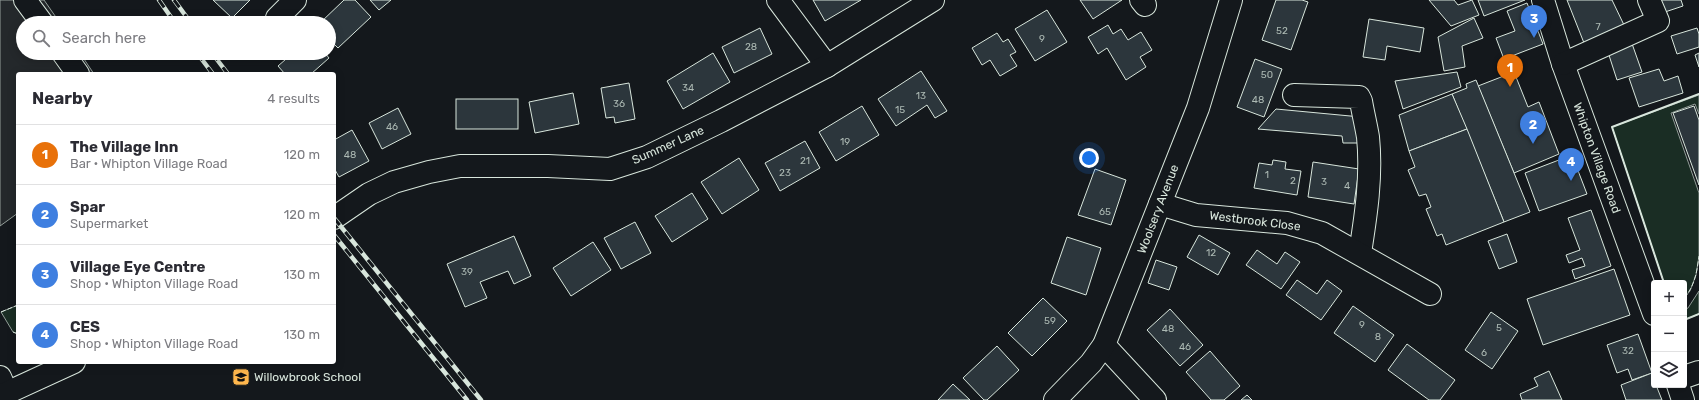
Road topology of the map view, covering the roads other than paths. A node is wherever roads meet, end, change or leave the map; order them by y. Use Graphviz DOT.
graph roads {
  1 [pos="25,0"];
  2 [pos="295,0"];
  3 [pos="778,0"];
  4 [pos="933,0"];
  5 [pos="1231,0"];
  6 [pos="1543,0"];
  7 [pos="1649,0"];
  8 [pos="37,16"];
  9 [pos="279,16"];
  10 [pos="68,60"];
  11 [pos="1563,64"];
  12 [pos="827,66"];
  13 [pos="77,72"];
  14 [pos="1294,95"];
  15 [pos="1160,204"];
  16 [pos="336,217"];
  17 [pos="1360,253"];
  18 [pos="1430,294"];
  19 [pos="1651,306"];
  20 [pos="1104,345"];
  21 [pos="69,364"];
  22 [pos="1699,372"];
  23 [pos="1687,376"];
  24 [pos="1679,388"];
  25 [pos="2,389"];
  26 [pos="1055,400"];
  27 [pos="1154,400"];
  28 [pos="1683,400"];
  1 -- 8 [label="street"];
  2 -- 9 [label="street"];
  3 -- 12 [label="street"];
  4 -- 12 [label="street, Summer Lane"];
  5 -- 15 [label="street, Woolsery Avenue"];
  6 -- 11 [label="street, Whipton Village Road"];
  7 -- 11 [label="street"];
  10 -- 13 [label="street"];
  11 -- 19 [label="street, Whipton Village Road"];
  12 -- 16 [label="street, Summer Lane"];
  14 -- 17 [label="street"];
  15 -- 17 [label="street, Westbrook Close"];
  15 -- 20 [label="street, Woolsery Avenue"];
  17 -- 18 [label="street, Westbrook Close"];
  20 -- 26 [label="street, Woolsery Avenue"];
  20 -- 27 [label="street"];
  21 -- 25 [label="street"];
  22 -- 23 [label="street"];
  24 -- 28 [label="street"];
}
